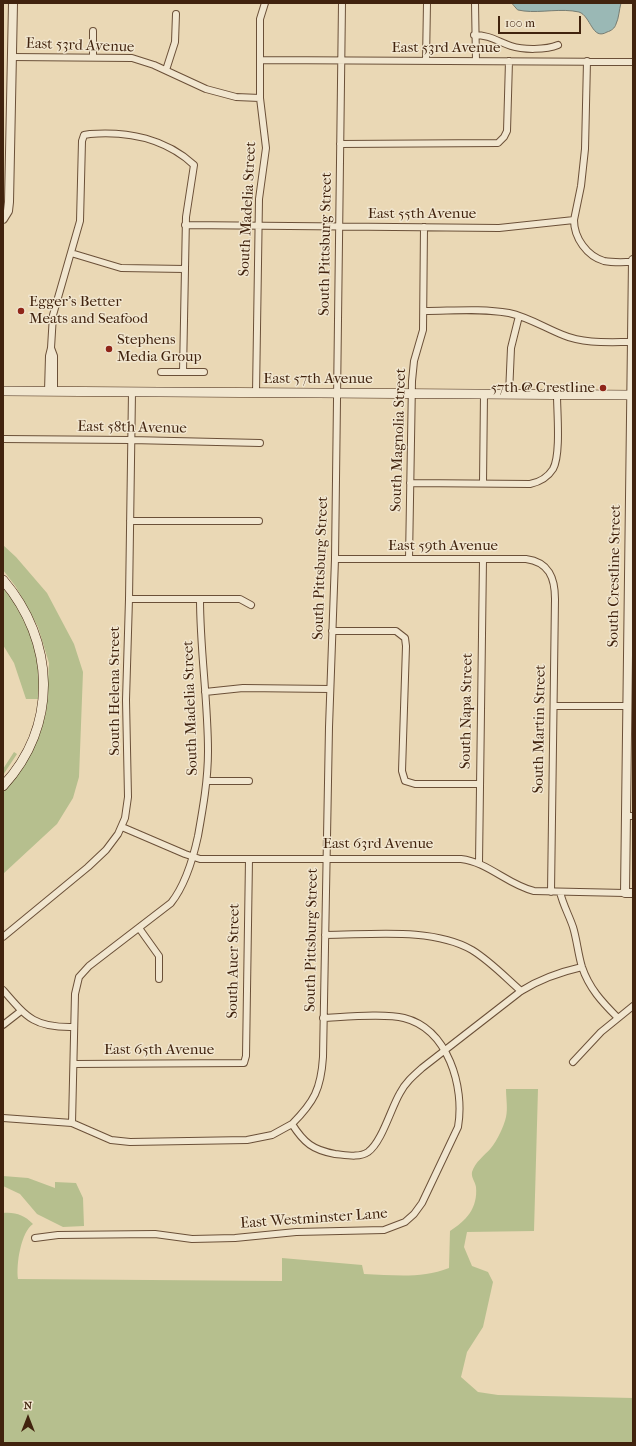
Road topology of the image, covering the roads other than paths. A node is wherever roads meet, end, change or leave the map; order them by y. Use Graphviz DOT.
graph roads {
  1 [pos="13,3"];
  2 [pos="265,3"];
  3 [pos="342,3"];
  4 [pos="427,3"];
  5 [pos="475,3"];
  6 [pos="176,14"];
  7 [pos="93,31"];
  8 [pos="474,35"];
  9 [pos="558,45"];
  10 [pos="12,57"];
  11 [pos="93,57"];
  12 [pos="260,60"];
  13 [pos="340,60"];
  14 [pos="426,60"];
  15 [pos="474,61"];
  16 [pos="508,61"];
  17 [pos="587,62"];
  18 [pos="633,62"];
  19 [pos="166,70"];
  20 [pos="260,98"];
  21 [pos="7,118"];
  22 [pos="340,144"];
  23 [pos="3,219"];
  24 [pos="574,220"];
  25 [pos="185,226"];
  26 [pos="258,226"];
  27 [pos="339,227"];
  28 [pos="424,227"];
  29 [pos="71,253"];
  30 [pos="633,261"];
  31 [pos="185,270"];
  32 [pos="424,311"];
  33 [pos="519,316"];
  34 [pos="632,342"];
  35 [pos="161,372"];
  36 [pos="183,372"];
  37 [pos="204,372"];
  38 [pos="3,391"];
  39 [pos="51,391"];
  40 [pos="132,392"];
  41 [pos="256,392"];
  42 [pos="337,393"];
  43 [pos="411,394"];
  44 [pos="484,394"];
  45 [pos="509,394"];
  46 [pos="558,395"];
  47 [pos="632,395"];
  48 [pos="3,439"];
  49 [pos="131,440"];
  50 [pos="260,443"];
  51 [pos="410,483"];
  52 [pos="483,483"];
  53 [pos="130,521"];
  54 [pos="259,521"];
  55 [pos="335,559"];
  56 [pos="409,559"];
  57 [pos="483,559"];
  58 [pos="547,569"];
  59 [pos="3,580"];
  60 [pos="631,589"];
  61 [pos="130,599"];
  62 [pos="200,600"];
  63 [pos="251,605"];
  64 [pos="332,631"];
  65 [pos="330,689"];
  66 [pos="206,692"];
  67 [pos="554,706"];
  68 [pos="627,706"];
  69 [pos="207,781"];
  70 [pos="248,781"];
  71 [pos="480,784"];
  72 [pos="3,786"];
  73 [pos="630,816"];
  74 [pos="122,827"];
  75 [pos="193,857"];
  76 [pos="249,858"];
  77 [pos="326,858"];
  78 [pos="478,863"];
  79 [pos="551,892"];
  80 [pos="560,892"];
  81 [pos="629,893"];
  82 [pos="139,928"];
  83 [pos="325,935"];
  84 [pos="3,937"];
  85 [pos="582,967"];
  86 [pos="159,979"];
  87 [pos="3,990"];
  88 [pos="521,991"];
  89 [pos="633,1006"];
  90 [pos="21,1010"];
  91 [pos="617,1017"];
  92 [pos="324,1018"];
  93 [pos="3,1025"];
  94 [pos="74,1027"];
  95 [pos="445,1051"];
  96 [pos="573,1062"];
  97 [pos="244,1063"];
  98 [pos="74,1064"];
  99 [pos="3,1118"];
  100 [pos="72,1123"];
  101 [pos="292,1124"];
  102 [pos="35,1238"];
  1 -- 10 [label="street"];
  2 -- 12 [label="street, South Madelia Street"];
  3 -- 13 [label="street, South Pittsburg Street"];
  4 -- 14 [label="street"];
  5 -- 8 [label="street"];
  6 -- 19 [label="street"];
  7 -- 11 [label="street"];
  8 -- 9 [label="street"];
  8 -- 15 [label="street"];
  10 -- 11 [label="street, East 53rd Avenue"];
  10 -- 21 [label="street"];
  11 -- 19 [label="street, East 53rd Avenue"];
  12 -- 13 [label="street, East 53rd Avenue"];
  12 -- 20 [label="street, South Madelia Street"];
  13 -- 14 [label="street, East 53rd Avenue"];
  13 -- 22 [label="street, South Pittsburg Street"];
  14 -- 15 [label="street, East 53rd Avenue"];
  15 -- 16 [label="street, East 53rd Avenue"];
  16 -- 17 [label="street, East 53rd Avenue"];
  16 -- 22 [label="street"];
  17 -- 18 [label="street, East 53rd Avenue"];
  17 -- 24 [label="street"];
  19 -- 20 [label="street, East 53rd Avenue"];
  20 -- 26 [label="street, South Madelia Street"];
  21 -- 23 [label="street"];
  22 -- 27 [label="street, South Pittsburg Street"];
  24 -- 28 [label="street, East 55th Avenue"];
  24 -- 30 [label="street"];
  25 -- 26 [label="street, East 55th Avenue"];
  25 -- 29 [label="street"];
  25 -- 31 [label="street"];
  26 -- 27 [label="street, East 55th Avenue"];
  26 -- 41 [label="street, South Madelia Street"];
  27 -- 28 [label="street, East 55th Avenue"];
  27 -- 42 [label="street, South Pittsburg Street"];
  28 -- 32 [label="street, South Magnolia Street"];
  29 -- 31 [label="street"];
  29 -- 39 [label="street"];
  30 -- 34 [label="street, South Crestline Street"];
  31 -- 36 [label="street"];
  32 -- 33 [label="street"];
  32 -- 43 [label="street, South Magnolia Street"];
  33 -- 34 [label="street"];
  33 -- 45 [label="street"];
  34 -- 47 [label="street, South Crestline Street"];
  35 -- 36 [label="street"];
  36 -- 37 [label="street"];
  38 -- 39 [label="main road, East 57th Avenue"];
  39 -- 40 [label="main road, East 57th Avenue"];
  40 -- 41 [label="main road, East 57th Avenue"];
  40 -- 49 [label="street, South Helena Street"];
  41 -- 42 [label="main road, East 57th Avenue"];
  42 -- 43 [label="main road, East 57th Avenue"];
  42 -- 55 [label="street, South Pittsburg Street"];
  43 -- 44 [label="main road, East 57th Avenue"];
  43 -- 51 [label="street, South Magnolia Street"];
  44 -- 45 [label="main road, East 57th Avenue"];
  44 -- 52 [label="street"];
  45 -- 46 [label="main road, East 57th Avenue"];
  46 -- 47 [label="main road, East 57th Avenue"];
  46 -- 52 [label="street"];
  47 -- 60 [label="street, South Crestline Street"];
  48 -- 49 [label="street, East 58th Avenue"];
  49 -- 50 [label="street, East 58th Avenue"];
  49 -- 53 [label="street, South Helena Street"];
  51 -- 52 [label="street"];
  51 -- 56 [label="street, South Magnolia Street"];
  53 -- 54 [label="street"];
  53 -- 61 [label="street, South Helena Street"];
  55 -- 56 [label="street, East 59th Avenue"];
  55 -- 64 [label="street, South Pittsburg Street"];
  56 -- 57 [label="street, East 59th Avenue"];
  57 -- 58 [label="street, East 59th Avenue"];
  57 -- 71 [label="street, South Napa Street"];
  58 -- 67 [label="street, South Martin Street"];
  59 -- 72 [label="main road"];
  60 -- 68 [label="street, South Crestline Street"];
  61 -- 62 [label="street"];
  61 -- 74 [label="street, South Helena Street"];
  62 -- 63 [label="street"];
  62 -- 66 [label="street, South Madelia Street"];
  64 -- 65 [label="street, South Pittsburg Street"];
  64 -- 71 [label="street"];
  65 -- 66 [label="street"];
  65 -- 77 [label="street, South Pittsburg Street"];
  66 -- 69 [label="street, South Madelia Street"];
  67 -- 68 [label="street"];
  67 -- 79 [label="street, South Martin Street"];
  68 -- 73 [label="street, South Crestline Street"];
  69 -- 70 [label="street"];
  69 -- 75 [label="street, South Madelia Street"];
  71 -- 78 [label="street, South Napa Street"];
  73 -- 81 [label="street, South Crestline Street"];
  74 -- 75 [label="street, East 63rd Avenue"];
  74 -- 84 [label="street, South Helena Street"];
  75 -- 76 [label="street, East 63rd Avenue"];
  75 -- 82 [label="street, South Madelia Street"];
  76 -- 77 [label="street, East 63rd Avenue"];
  76 -- 97 [label="street, South Auer Street"];
  77 -- 78 [label="street, East 63rd Avenue"];
  77 -- 83 [label="street, South Pittsburg Street"];
  78 -- 79 [label="street, East 63rd Avenue"];
  79 -- 80 [label="street, East 63rd Avenue"];
  80 -- 81 [label="street, East 63rd Avenue"];
  80 -- 85 [label="street"];
  82 -- 86 [label="street"];
  82 -- 94 [label="street, South Madelia Street"];
  83 -- 88 [label="street"];
  83 -- 92 [label="street, South Pittsburg Street"];
  85 -- 88 [label="street"];
  85 -- 91 [label="street"];
  87 -- 90 [label="street"];
  88 -- 95 [label="street"];
  89 -- 91 [label="street"];
  90 -- 93 [label="street"];
  90 -- 94 [label="street"];
  91 -- 96 [label="street"];
  92 -- 95 [label="street"];
  92 -- 101 [label="street, South Pittsburg Street"];
  94 -- 98 [label="street, South Madelia Street"];
  95 -- 101 [label="street"];
  95 -- 102 [label="street, East Westminster Lane"];
  97 -- 98 [label="street, East 65th Avenue"];
  98 -- 100 [label="street, South Madelia Street"];
  99 -- 100 [label="street, South Pittsburg Street"];
  100 -- 101 [label="street, South Pittsburg Street"];
}
